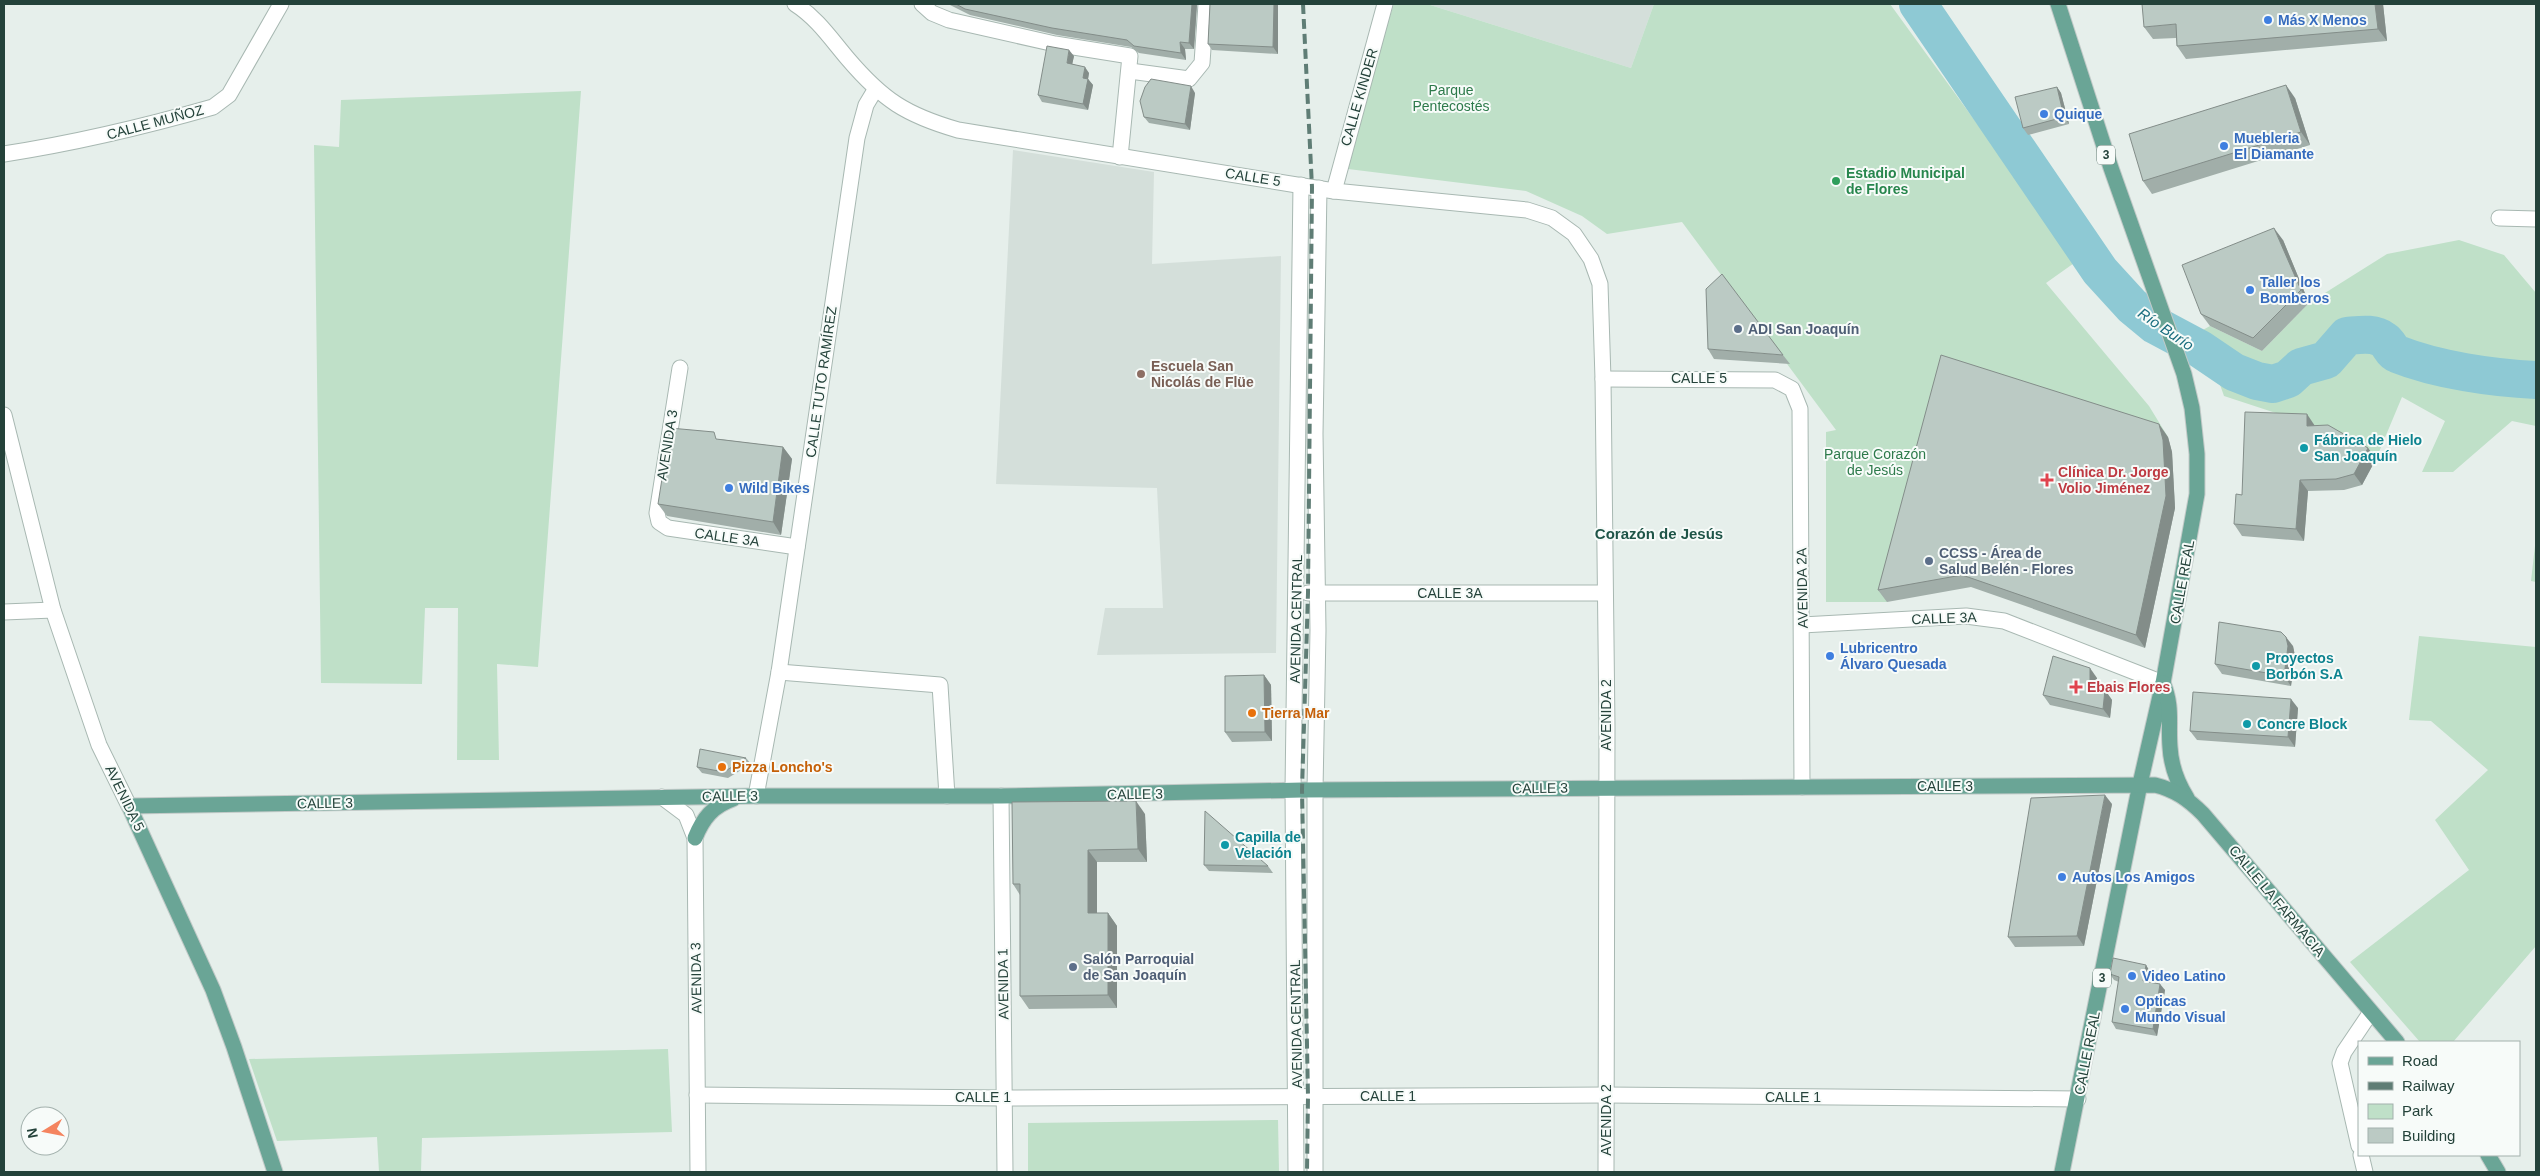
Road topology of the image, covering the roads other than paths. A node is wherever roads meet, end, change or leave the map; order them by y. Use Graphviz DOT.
graph roads {
  1 [pos="281,4"];
  2 [pos="795,4"];
  3 [pos="922,4"];
  4 [pos="1206,4"];
  5 [pos="1385,4"];
  6 [pos="2058,4"];
  7 [pos="1130,71"];
  8 [pos="875,90"];
  9 [pos="4,154"];
  10 [pos="1120,157"];
  11 [pos="1301,185"];
  12 [pos="1326,189"];
  13 [pos="2499,218"];
  14 [pos="2536,219"];
  15 [pos="1591,259"];
  16 [pos="680,368"];
  17 [pos="1603,379"];
  18 [pos="1792,390"];
  19 [pos="4,414"];
  20 [pos="659,522"];
  21 [pos="797,547"];
  22 [pos="1297,593"];
  23 [pos="1317,593"];
  24 [pos="1604,593"];
  25 [pos="53,610"];
  26 [pos="4,612"];
  27 [pos="1802,625"];
  28 [pos="780,672"];
  29 [pos="2163,683"];
  30 [pos="2140,784"];
  31 [pos="1606,787"];
  32 [pos="1802,787"];
  33 [pos="1293,790"];
  34 [pos="1315,790"];
  35 [pos="739,796"];
  36 [pos="756,796"];
  37 [pos="948,796"];
  38 [pos="1001,796"];
  39 [pos="662,797"];
  40 [pos="2187,798"];
  41 [pos="129,806"];
  42 [pos="695,838"];
  43 [pos="2371,1012"];
  44 [pos="2396,1041"];
  45 [pos="698,1095"];
  46 [pos="1606,1095"];
  47 [pos="1297,1096"];
  48 [pos="1316,1096"];
  49 [pos="1004,1098"];
  50 [pos="2078,1099"];
  51 [pos="2358,1142"];
  52 [pos="2361,1156"];
  53 [pos="2489,1156"];
  54 [pos="275,1172"];
  55 [pos="698,1172"];
  56 [pos="1005,1172"];
  57 [pos="1296,1172"];
  58 [pos="1315,1172"];
  59 [pos="1606,1172"];
  60 [pos="2062,1172"];
  61 [pos="2365,1172"];
  62 [pos="2498,1172"];
  1 -- 9 [label="street, CALLE MUÑOZ"];
  2 -- 8 [label="street, CALLE 5"];
  3 -- 7 [label="street"];
  4 -- 7 [label="street"];
  5 -- 12 [label="street, CALLE KINDER"];
  6 -- 29 [label="main road, CALLE REAL / 3"];
  7 -- 10 [label="street"];
  8 -- 10 [label="street, CALLE 5"];
  8 -- 21 [label="street, CALLE TUTO RAMÍREZ"];
  10 -- 11 [label="street, CALLE 5"];
  11 -- 12 [label="street, CALLE 5"];
  11 -- 22 [label="street, AVENIDA CENTRAL"];
  12 -- 15 [label="street, CALLE 5"];
  12 -- 23 [label="street, AVENIDA CENTRAL"];
  13 -- 14 [label="street"];
  15 -- 17 [label="street, AVENIDA 2"];
  16 -- 20 [label="street, AVENIDA 3"];
  17 -- 18 [label="street, CALLE 5"];
  17 -- 24 [label="street, AVENIDA 2"];
  18 -- 27 [label="street, AVENIDA 2A"];
  19 -- 25 [label="street, AVENIDA 5"];
  20 -- 21 [label="street, CALLE 3A"];
  21 -- 28 [label="street, CALLE TUTO RAMÍREZ"];
  22 -- 23 [label="street, CALLE 3A"];
  22 -- 33 [label="street, AVENIDA CENTRAL"];
  23 -- 24 [label="street, CALLE 3A"];
  23 -- 34 [label="street, AVENIDA CENTRAL"];
  24 -- 31 [label="street, AVENIDA 2"];
  25 -- 26 [label="street"];
  25 -- 41 [label="street, AVENIDA 5"];
  27 -- 29 [label="street, CALLE 3A"];
  27 -- 32 [label="street, AVENIDA 2A"];
  28 -- 36 [label="street, CALLE TUTO RAMÍREZ"];
  28 -- 37 [label="street"];
  29 -- 30 [label="main road, CALLE REAL / 3"];
  29 -- 40 [label="main road"];
  30 -- 32 [label="main road, CALLE 3"];
  30 -- 40 [label="main road, CALLE LA FARMACIA"];
  30 -- 50 [label="main road, CALLE REAL / 3"];
  31 -- 32 [label="main road, CALLE 3"];
  31 -- 34 [label="main road, CALLE 3"];
  31 -- 46 [label="street, AVENIDA 2"];
  33 -- 34 [label="main road, CALLE 3"];
  33 -- 38 [label="main road, CALLE 3"];
  33 -- 47 [label="street, AVENIDA CENTRAL"];
  34 -- 48 [label="street, AVENIDA CENTRAL"];
  35 -- 36 [label="main road, CALLE 3"];
  35 -- 39 [label="main road, CALLE 3"];
  35 -- 42 [label="main road"];
  36 -- 37 [label="main road, CALLE 3"];
  37 -- 38 [label="main road, CALLE 3"];
  38 -- 49 [label="street, AVENIDA 1"];
  39 -- 41 [label="main road, CALLE 3"];
  39 -- 42 [label="street, AVENIDA 3"];
  40 -- 43 [label="main road, CALLE LA FARMACIA"];
  41 -- 54 [label="main road, AVENIDA 5"];
  42 -- 45 [label="street, AVENIDA 3"];
  43 -- 44 [label="main road, CALLE LA FARMACIA"];
  43 -- 51 [label="street"];
  45 -- 49 [label="street, CALLE 1"];
  45 -- 55 [label="street, AVENIDA 3"];
  46 -- 48 [label="street, CALLE 1"];
  46 -- 50 [label="street, CALLE 1"];
  46 -- 59 [label="street, AVENIDA 2"];
  47 -- 48 [label="street, CALLE 1"];
  47 -- 49 [label="street, CALLE 1"];
  47 -- 57 [label="street, AVENIDA CENTRAL"];
  48 -- 58 [label="street, AVENIDA CENTRAL"];
  49 -- 56 [label="street, AVENIDA 1"];
  50 -- 60 [label="main road, CALLE REAL / 3"];
  52 -- 61 [label="street"];
  53 -- 62 [label="main road"];
}
